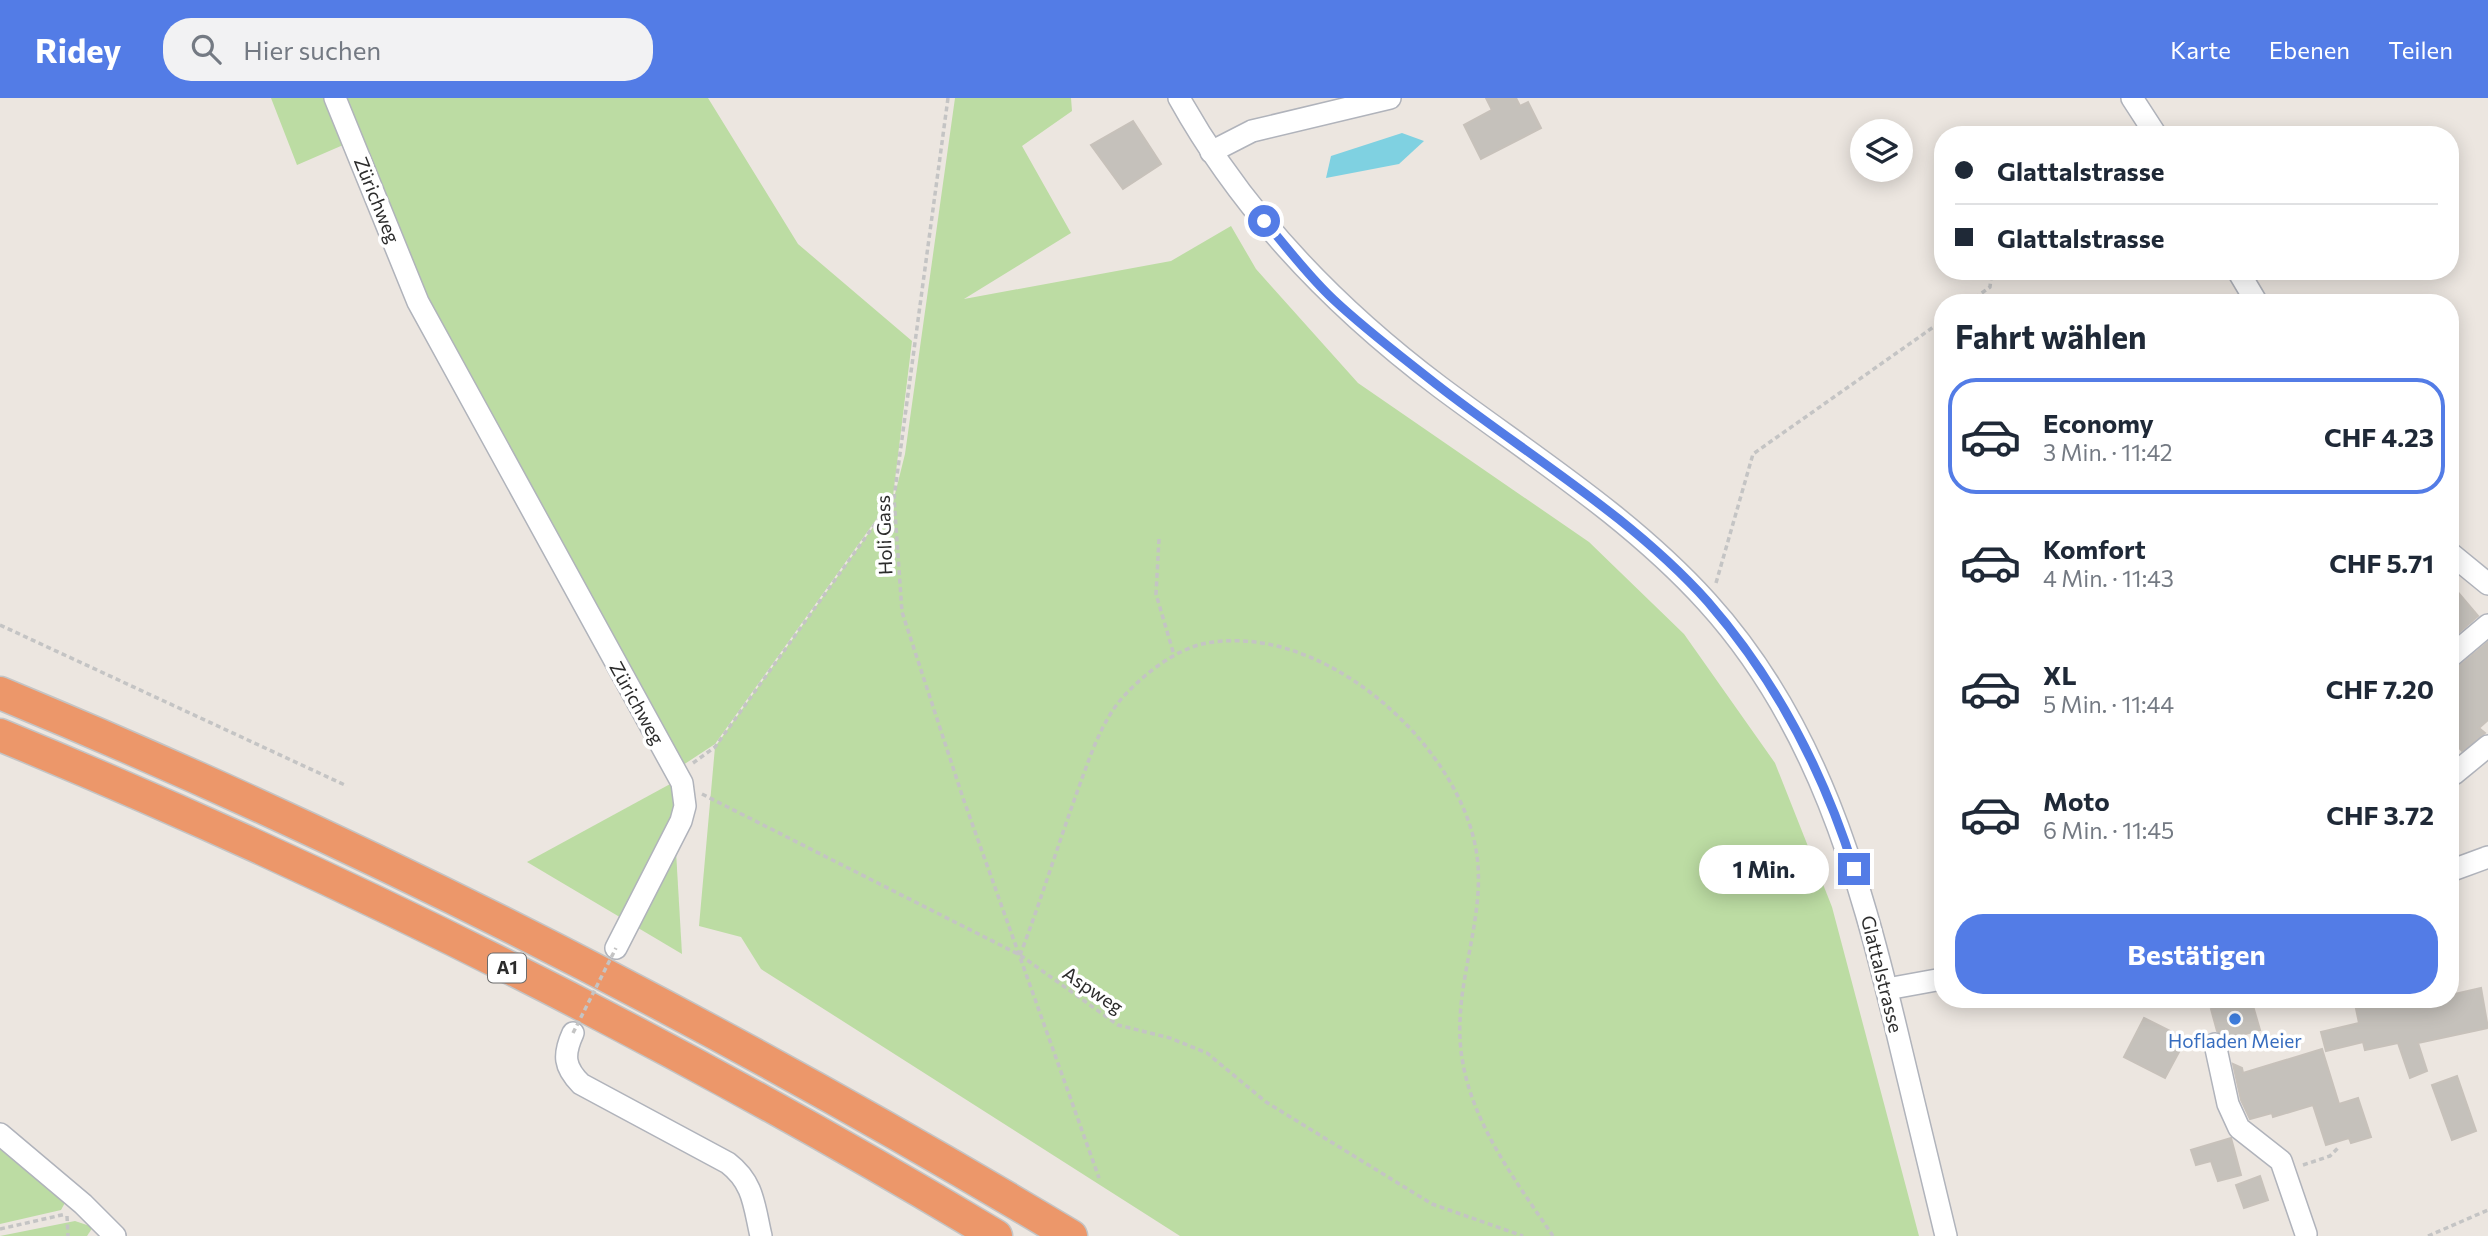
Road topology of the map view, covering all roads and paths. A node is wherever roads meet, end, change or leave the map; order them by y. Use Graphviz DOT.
graph roads {
  1 [pos="335,98"];
  2 [pos="948,98"];
  3 [pos="1179,98"];
  4 [pos="1390,98"];
  5 [pos="2132,98"];
  6 [pos="2150,126"];
  7 [pos="1211,152"];
  8 [pos="1991,280"];
  9 [pos="1980,294"];
  10 [pos="1934,327"];
  11 [pos="894,498"];
  12 [pos="1159,539"];
  13 [pos="2459,560"];
  14 [pos="2488,584"];
  15 [pos="1707,601"];
  16 [pos="0,625"];
  17 [pos="2488,625"];
  18 [pos="2459,649"];
  19 [pos="1174,655"];
  20 [pos="0,693"];
  21 [pos="0,735"];
  22 [pos="2488,746"];
  23 [pos="2459,770"];
  24 [pos="679,779"];
  25 [pos="347,786"];
  26 [pos="2488,857"];
  27 [pos="2459,867"];
  28 [pos="616,948"];
  29 [pos="1020,955"];
  30 [pos="1934,980"];
  31 [pos="1887,989"];
  32 [pos="573,1033"];
  33 [pos="2215,1044"];
  34 [pos="0,1134"];
  35 [pos="2339,1148"];
  36 [pos="2285,1171"];
  37 [pos="1099,1178"];
  38 [pos="75,1209"];
  39 [pos="2488,1210"];
  40 [pos="0,1229"];
  41 [pos="2306,1234"];
  42 [pos="68,1236"];
  43 [pos="115,1236"];
  44 [pos="761,1236"];
  45 [pos="996,1236"];
  46 [pos="1071,1236"];
  47 [pos="1522,1236"];
  48 [pos="1553,1236"];
  49 [pos="1946,1236"];
  50 [pos="2428,1236"];
  1 -- 24 [label="street, Zürichweg"];
  2 -- 11 [label="path, Holi Gass"];
  3 -- 7 [label="street, Glattalstrasse"];
  4 -- 7 [label="street"];
  5 -- 6 [label="street"];
  7 -- 15 [label="street, Glattalstrasse"];
  8 -- 9 [label="path"];
  10 -- 15 [label="path"];
  11 -- 24 [label="path"];
  11 -- 29 [label="path, Holi Gass"];
  12 -- 19 [label="path"];
  13 -- 14 [label="street"];
  15 -- 31 [label="street, Glattalstrasse"];
  16 -- 25 [label="path"];
  17 -- 18 [label="street"];
  19 -- 29 [label="path"];
  19 -- 48 [label="path"];
  20 -- 46 [label="highway, A1"];
  21 -- 45 [label="highway, A1"];
  22 -- 23 [label="street"];
  24 -- 28 [label="street, Zürichweg"];
  24 -- 29 [label="path, Aspweg"];
  26 -- 27 [label="street"];
  28 -- 32 [label="path, bridge"];
  29 -- 37 [label="path, Holi Gass"];
  29 -- 47 [label="path, Aspweg"];
  30 -- 31 [label="street"];
  31 -- 49 [label="street, Glattalstrasse"];
  32 -- 44 [label="street"];
  33 -- 36 [label="street"];
  34 -- 38 [label="street"];
  35 -- 36 [label="path"];
  36 -- 41 [label="street"];
  38 -- 40 [label="path"];
  38 -- 42 [label="path"];
  38 -- 43 [label="street"];
  39 -- 50 [label="path"];
}
